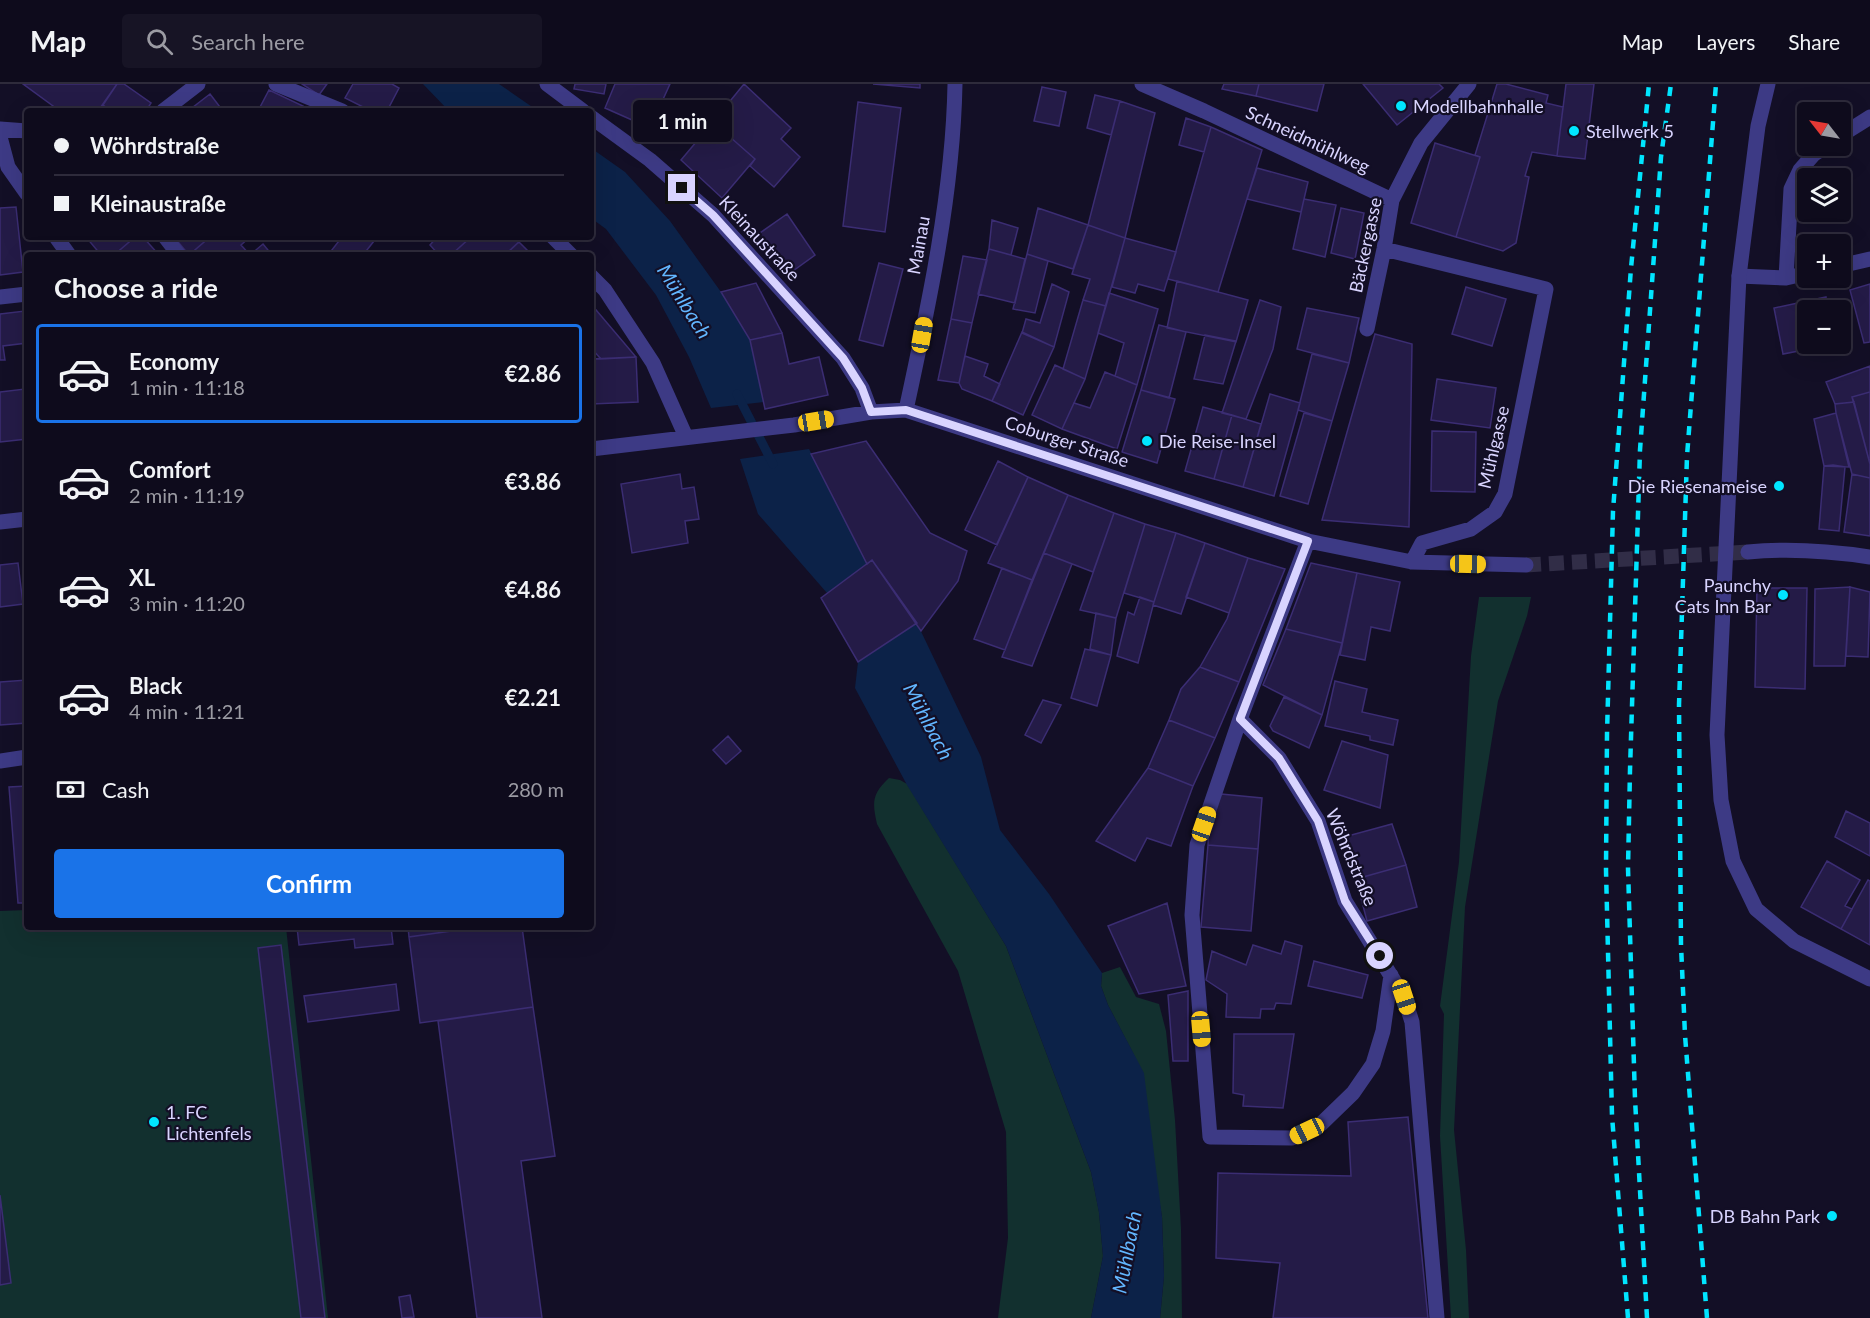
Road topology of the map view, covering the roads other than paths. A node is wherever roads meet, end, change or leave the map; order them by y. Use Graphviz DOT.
graph roads {
  1 [pos="198,84"];
  2 [pos="276,84"];
  3 [pos="547,84"];
  4 [pos="955,84"];
  5 [pos="1142,84"];
  6 [pos="1469,84"];
  7 [pos="1768,84"];
  8 [pos="167,108"];
  9 [pos="335,108"];
  10 [pos="579,108"];
  11 [pos="1870,117"];
  12 [pos="594,119"];
  13 [pos="0,129"];
  14 [pos="1851,129"];
  15 [pos="24,131"];
  16 [pos="0,137"];
  17 [pos="1812,156"];
  18 [pos="24,190"];
  19 [pos="1392,200"];
  20 [pos="167,240"];
  21 [pos="556,240"];
  22 [pos="1384,249"];
  23 [pos="177,252"];
  24 [pos="568,252"];
  25 [pos="1870,259"];
  26 [pos="1851,263"];
  27 [pos="1739,276"];
  28 [pos="1797,276"];
  29 [pos="1786,278"];
  30 [pos="594,279"];
  31 [pos="24,294"];
  32 [pos="0,297"];
  33 [pos="1367,328"];
  34 [pos="906,410"];
  35 [pos="871,412"];
  36 [pos="686,437"];
  37 [pos="594,449"];
  38 [pos="24,519"];
  39 [pos="0,522"];
  40 [pos="1308,541"];
  41 [pos="1748,552"];
  42 [pos="1870,557"];
  43 [pos="1412,562"];
  44 [pos="1526,566"];
  45 [pos="1240,719"];
  46 [pos="24,757"];
  47 [pos="0,761"];
  48 [pos="1391,975"];
  49 [pos="1870,979"];
  50 [pos="1437,1318"];
  1 -- 8 [label="street"];
  2 -- 9 [label="street"];
  3 -- 10 [label="street"];
  4 -- 34 [label="street, Mainau"];
  5 -- 19 [label="street, Schneidmühlweg"];
  6 -- 19 [label="street, Bäckergasse"];
  7 -- 27 [label="street"];
  11 -- 14 [label="street"];
  12 -- 35 [label="street, Kleinaustraße"];
  13 -- 15 [label="street"];
  16 -- 18 [label="street"];
  17 -- 29 [label="street"];
  19 -- 22 [label="street, Bäckergasse"];
  20 -- 23 [label="street"];
  21 -- 24 [label="street"];
  22 -- 33 [label="street, Bäckergasse"];
  22 -- 43 [label="street, Mühlgasse"];
  25 -- 26 [label="street"];
  27 -- 29 [label="street"];
  27 -- 49 [label="street"];
  28 -- 29 [label="street"];
  30 -- 36 [label="street"];
  31 -- 32 [label="street"];
  34 -- 35 [label="street, Coburger Straße"];
  34 -- 40 [label="street, Coburger Straße"];
  35 -- 36 [label="street, Coburger Straße"];
  36 -- 37 [label="street, Coburger Straße"];
  38 -- 39 [label="street"];
  40 -- 43 [label="street, Coburger Straße"];
  40 -- 45 [label="street"];
  41 -- 42 [label="street"];
  43 -- 44 [label="street, Coburger Straße"];
  45 -- 48 [label="street, Wöhrdstraße"];
  45 -- 48 [label="street"];
  46 -- 47 [label="street"];
  48 -- 50 [label="street, Wöhrdstraße"];
}
